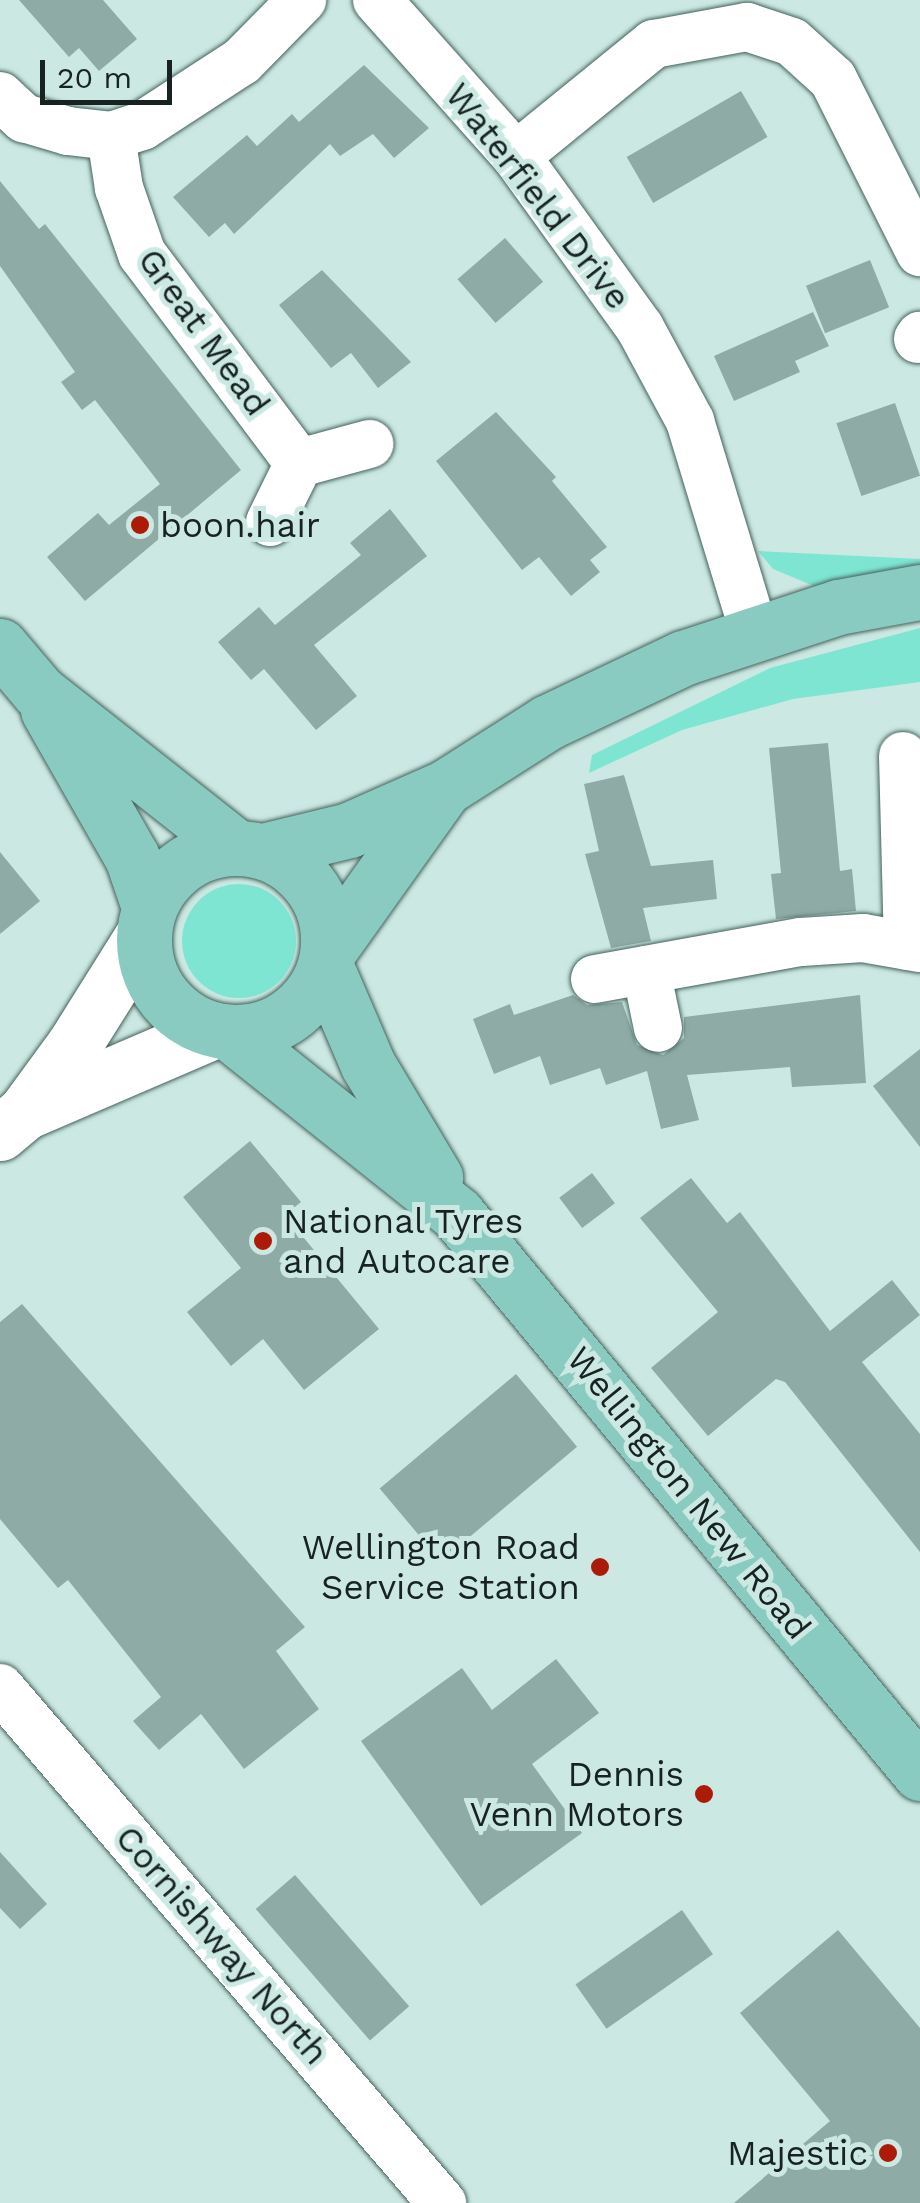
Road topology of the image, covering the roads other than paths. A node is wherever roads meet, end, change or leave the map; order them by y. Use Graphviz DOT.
graph roads {
  1 [pos="302,0"];
  2 [pos="377,0"];
  3 [pos="0,96"];
  4 [pos="111,136"];
  5 [pos="516,156"];
  6 [pos="920,252"];
  7 [pos="369,444"];
  8 [pos="299,463"];
  9 [pos="270,522"];
  10 [pos="920,592"];
  11 [pos="754,632"];
  12 [pos="0,646"];
  13 [pos="39,692"];
  14 [pos="903,756"];
  15 [pos="446,787"];
  16 [pos="249,849"];
  17 [pos="146,921"];
  18 [pos="914,947"];
  19 [pos="327,958"];
  20 [pos="646,970"];
  21 [pos="595,979"];
  22 [pos="658,1028"];
  23 [pos="222,1032"];
  24 [pos="13,1122"];
  25 [pos="457,1214"];
  26 [pos="0,1688"];
  27 [pos="920,1773"];
  28 [pos="442,2203"];
  1 -- 4 [label="street"];
  2 -- 5 [label="street, Waterfield Drive"];
  3 -- 4 [label="street"];
  4 -- 8 [label="street, Great Mead"];
  5 -- 6 [label="street"];
  5 -- 11 [label="street, Waterfield Drive"];
  7 -- 8 [label="street"];
  8 -- 9 [label="street"];
  10 -- 11 [label="main road"];
  11 -- 15 [label="main road"];
  12 -- 13 [label="main road"];
  13 -- 16 [label="main road"];
  13 -- 17 [label="main road"];
  14 -- 18 [label="street"];
  15 -- 16 [label="main road"];
  15 -- 19 [label="main road"];
  16 -- 17 [label="main road"];
  16 -- 19 [label="main road"];
  17 -- 23 [label="main road"];
  17 -- 24 [label="street"];
  18 -- 20 [label="street"];
  19 -- 23 [label="main road"];
  19 -- 25 [label="main road, Wellington New Road"];
  20 -- 21 [label="street"];
  20 -- 22 [label="street"];
  23 -- 24 [label="street"];
  23 -- 25 [label="main road, Wellington New Road"];
  25 -- 27 [label="main road, Wellington New Road"];
  26 -- 28 [label="street, Cornishway North"];
}
